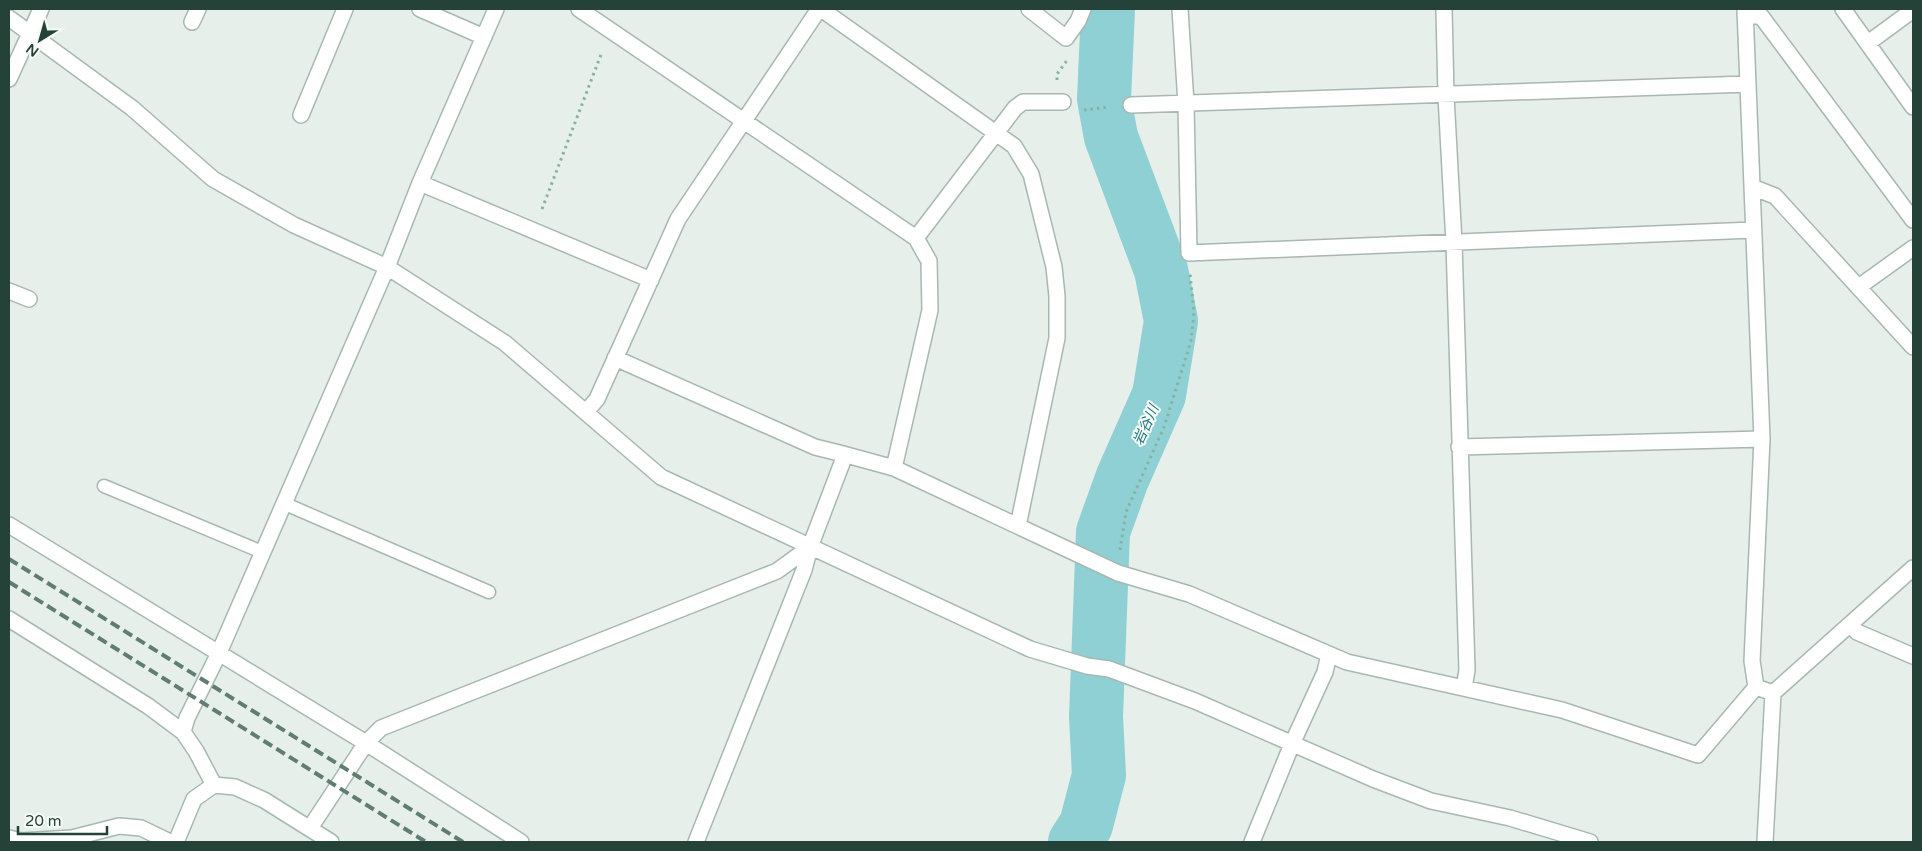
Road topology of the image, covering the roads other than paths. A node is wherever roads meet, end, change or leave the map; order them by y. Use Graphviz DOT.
graph roads {
  1 [pos="41,9"];
  2 [pos="345,9"];
  3 [pos="420,9"];
  4 [pos="496,9"];
  5 [pos="579,9"];
  6 [pos="820,9"];
  7 [pos="1029,9"];
  8 [pos="1083,9"];
  9 [pos="1180,9"];
  10 [pos="1444,9"];
  11 [pos="1843,9"];
  12 [pos="1913,10"];
  13 [pos="1745,12"];
  14 [pos="9,18"];
  15 [pos="31,34"];
  16 [pos="484,37"];
  17 [pos="1868,43"];
  18 [pos="9,79"];
  19 [pos="1748,84"];
  20 [pos="1446,96"];
  21 [pos="1063,102"];
  22 [pos="1186,104"];
  23 [pos="1125,106"];
  24 [pos="1913,107"];
  25 [pos="301,115"];
  26 [pos="744,122"];
  27 [pos="996,133"];
  28 [pos="420,183"];
  29 [pos="1752,187"];
  30 [pos="1913,220"];
  31 [pos="1753,230"];
  32 [pos="916,238"];
  33 [pos="1454,243"];
  34 [pos="1913,248"];
  35 [pos="387,267"];
  36 [pos="650,280"];
  37 [pos="1860,286"];
  38 [pos="9,291"];
  39 [pos="29,299"];
  40 [pos="1913,347"];
  41 [pos="615,358"];
  42 [pos="586,412"];
  43 [pos="1762,439"];
  44 [pos="1459,447"];
  45 [pos="843,454"];
  46 [pos="894,468"];
  47 [pos="104,486"];
  48 [pos="283,503"];
  49 [pos="9,526"];
  50 [pos="1018,526"];
  51 [pos="810,547"];
  52 [pos="262,552"];
  53 [pos="1913,568"];
  54 [pos="489,592"];
  55 [pos="9,619"];
  56 [pos="1850,625"];
  57 [pos="1329,654"];
  58 [pos="218,655"];
  59 [pos="1913,656"];
  60 [pos="1756,687"];
  61 [pos="1464,688"];
  62 [pos="1773,693"];
  63 [pos="183,732"];
  64 [pos="366,743"];
  65 [pos="1292,744"];
  66 [pos="214,785"];
  67 [pos="310,828"];
  68 [pos="9,838"];
  69 [pos="170,842"];
  70 [pos="176,842"];
  71 [pos="331,842"];
  72 [pos="521,842"];
  73 [pos="696,842"];
  74 [pos="1252,842"];
  75 [pos="1590,842"];
  76 [pos="1765,842"];
  1 -- 15 [label="street"];
  2 -- 25 [label="street"];
  3 -- 16 [label="street"];
  4 -- 16 [label="street"];
  5 -- 26 [label="street"];
  6 -- 26 [label="street"];
  6 -- 27 [label="street"];
  7 -- 8 [label="street"];
  9 -- 22 [label="street"];
  10 -- 20 [label="street"];
  11 -- 17 [label="street"];
  12 -- 17 [label="street"];
  13 -- 19 [label="street"];
  13 -- 30 [label="street"];
  14 -- 15 [label="street"];
  15 -- 18 [label="street"];
  15 -- 35 [label="street"];
  16 -- 28 [label="street"];
  17 -- 24 [label="street"];
  19 -- 20 [label="street"];
  19 -- 29 [label="street"];
  20 -- 22 [label="street"];
  20 -- 33 [label="street"];
  21 -- 27 [label="street"];
  22 -- 23 [label="street"];
  22 -- 33 [label="street"];
  26 -- 32 [label="street"];
  26 -- 36 [label="street"];
  27 -- 32 [label="street"];
  27 -- 50 [label="street"];
  28 -- 35 [label="street"];
  28 -- 36 [label="street"];
  29 -- 31 [label="street"];
  29 -- 37 [label="street"];
  31 -- 33 [label="street"];
  31 -- 43 [label="street"];
  32 -- 46 [label="street"];
  33 -- 44 [label="street"];
  34 -- 37 [label="street"];
  35 -- 42 [label="street"];
  35 -- 48 [label="street"];
  36 -- 41 [label="street"];
  37 -- 40 [label="street"];
  38 -- 39 [label="street"];
  41 -- 42 [label="street"];
  41 -- 45 [label="street"];
  42 -- 51 [label="street"];
  43 -- 44 [label="street"];
  43 -- 60 [label="street"];
  44 -- 61 [label="street"];
  45 -- 46 [label="street"];
  45 -- 51 [label="street"];
  46 -- 50 [label="street"];
  47 -- 52 [label="lane"];
  48 -- 52 [label="street"];
  48 -- 54 [label="lane"];
  49 -- 58 [label="street"];
  50 -- 57 [label="street"];
  51 -- 64 [label="street"];
  51 -- 65 [label="street"];
  51 -- 73 [label="street"];
  52 -- 58 [label="street"];
  53 -- 56 [label="street"];
  55 -- 63 [label="street"];
  56 -- 59 [label="street"];
  56 -- 62 [label="street"];
  57 -- 61 [label="street"];
  57 -- 65 [label="street"];
  58 -- 63 [label="street"];
  58 -- 64 [label="street"];
  60 -- 61 [label="street"];
  60 -- 62 [label="street"];
  62 -- 76 [label="street"];
  63 -- 66 [label="street"];
  64 -- 67 [label="street"];
  64 -- 72 [label="street"];
  65 -- 74 [label="street"];
  65 -- 75 [label="street"];
  66 -- 67 [label="street"];
  66 -- 70 [label="street"];
  67 -- 71 [label="street"];
  68 -- 69 [label="street"];
}
